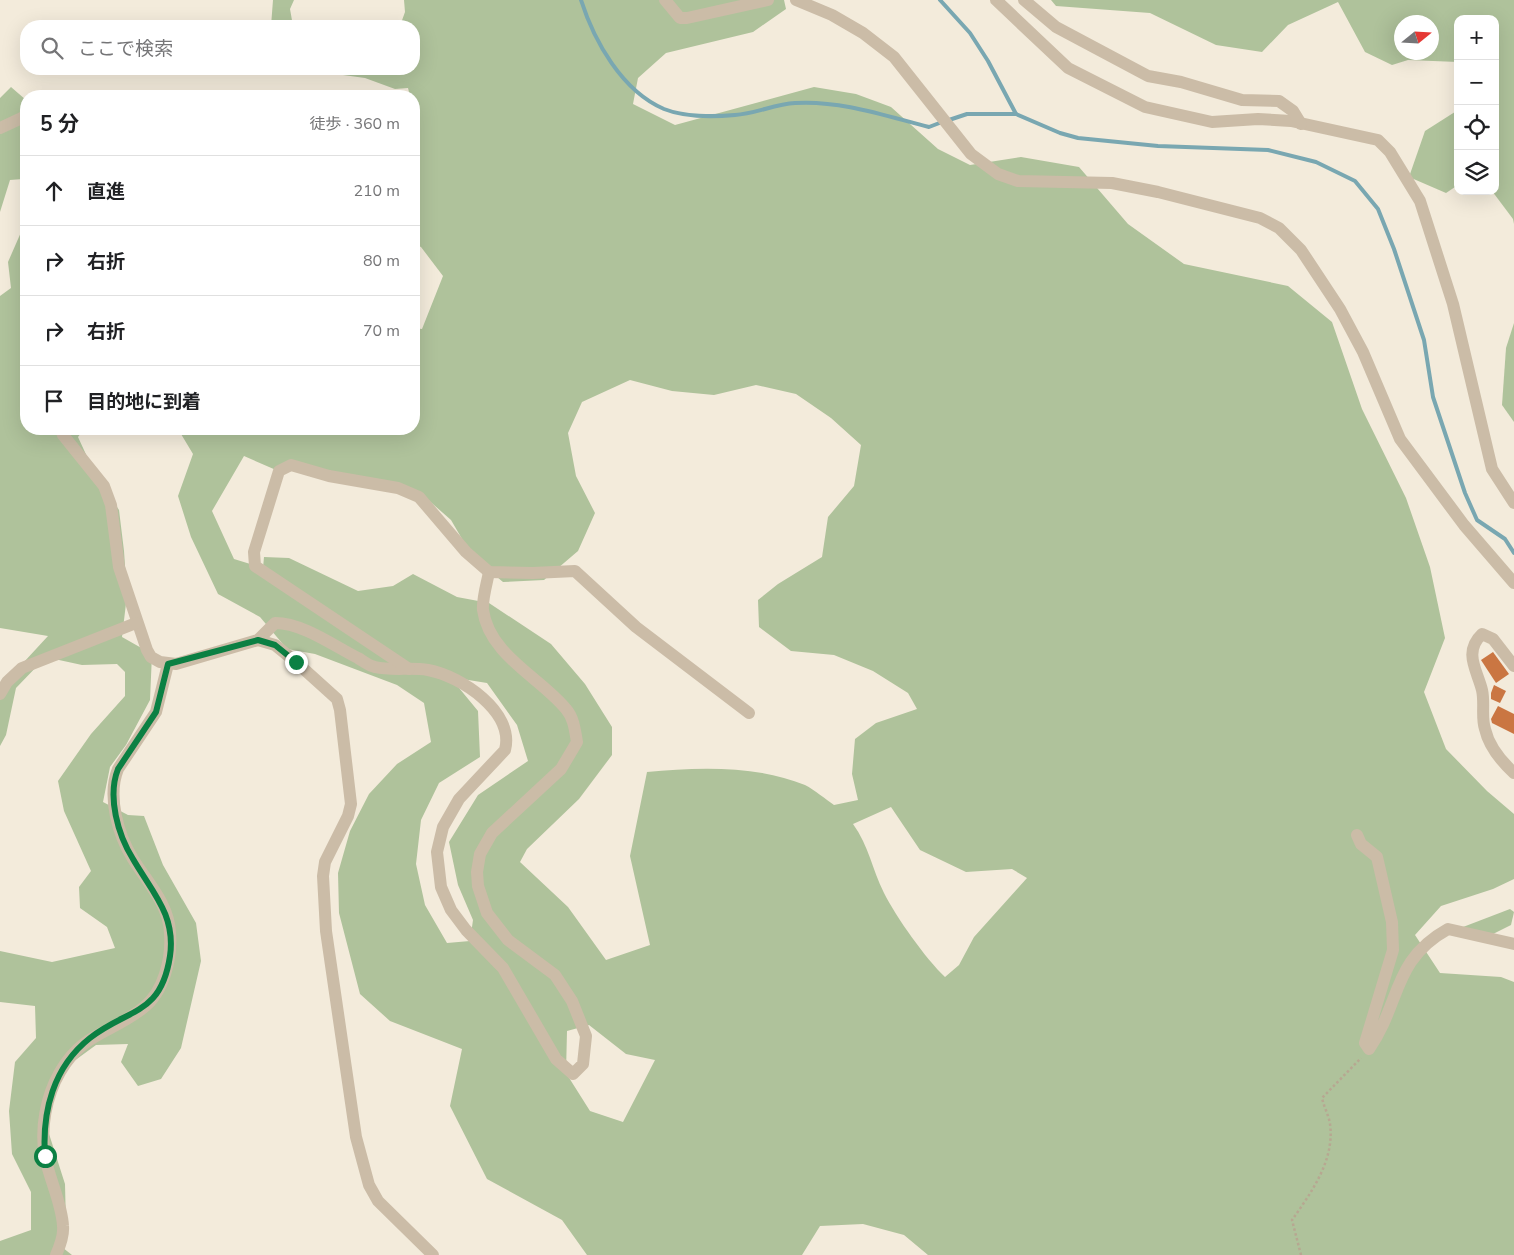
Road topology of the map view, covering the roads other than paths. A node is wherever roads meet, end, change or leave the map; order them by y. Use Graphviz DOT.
graph roads {
  1 [pos="665,0"];
  2 [pos="768,0"];
  3 [pos="796,0"];
  4 [pos="996,0"];
  5 [pos="1024,0"];
  6 [pos="20,119"];
  7 [pos="1301,124"];
  8 [pos="0,128"];
  9 [pos="64,435"];
  10 [pos="1514,503"];
  11 [pos="489,572"];
  12 [pos="1514,583"];
  13 [pos="136,623"];
  14 [pos="258,640"];
  15 [pos="168,664"];
  16 [pos="1514,666"];
  17 [pos="409,669"];
  18 [pos="0,694"];
  19 [pos="749,713"];
  20 [pos="1514,773"];
  21 [pos="1357,835"];
  22 [pos="1514,944"];
  23 [pos="56,1255"];
  24 [pos="433,1255"];
  1 -- 2 [label="street"];
  3 -- 12 [label="street"];
  4 -- 7 [label="street"];
  5 -- 7 [label="street"];
  6 -- 8 [label="street"];
  7 -- 10 [label="street"];
  9 -- 13 [label="street"];
  11 -- 17 [label="street"];
  11 -- 17 [label="street"];
  11 -- 19 [label="street"];
  13 -- 15 [label="street"];
  13 -- 18 [label="street"];
  14 -- 15 [label="street"];
  14 -- 17 [label="street"];
  14 -- 24 [label="street"];
  15 -- 23 [label="street"];
  16 -- 20 [label="street"];
  21 -- 22 [label="street"];
}
